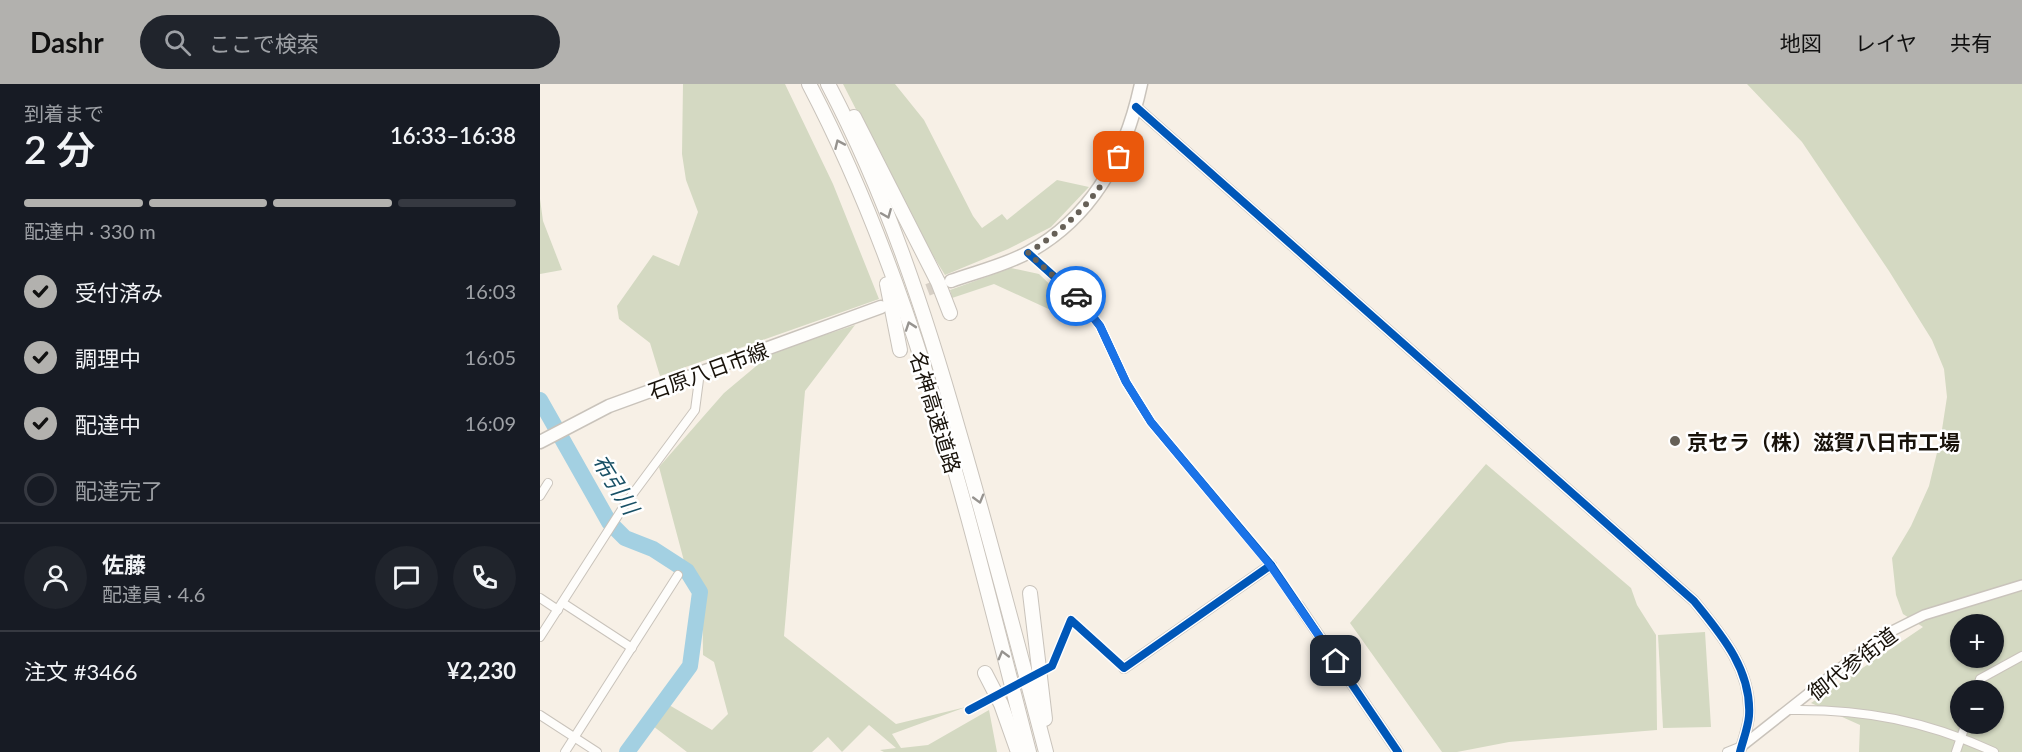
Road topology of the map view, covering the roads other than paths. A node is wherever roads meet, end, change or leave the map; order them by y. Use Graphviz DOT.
graph roads {
  1 [pos="809,84"];
  2 [pos="828,84"];
  3 [pos="835,84"];
  4 [pos="1141,84"];
  5 [pos="1136,107"];
  6 [pos="883,251"];
  7 [pos="1028,253"];
  8 [pos="951,281"];
  9 [pos="881,307"];
  10 [pos="950,313"];
  11 [pos="900,350"];
  12 [pos="700,372"];
  13 [pos="540,442"];
  14 [pos="548,483"];
  15 [pos="540,496"];
  16 [pos="1270,565"];
  17 [pos="678,575"];
  18 [pos="2022,585"];
  19 [pos="1030,593"];
  20 [pos="540,598"];
  21 [pos="1299,606"];
  22 [pos="561,607"];
  23 [pos="540,636"];
  24 [pos="632,648"];
  25 [pos="2022,656"];
  26 [pos="1052,666"];
  27 [pos="1124,668"];
  28 [pos="985,673"];
  29 [pos="1980,680"];
  30 [pos="1791,710"];
  31 [pos="540,715"];
  32 [pos="1962,734"];
  33 [pos="575,737"];
  34 [pos="1961,737"];
  35 [pos="1741,749"];
  36 [pos="565,752"];
  37 [pos="597,752"];
  38 [pos="1018,752"];
  39 [pos="1029,752"];
  40 [pos="1046,752"];
  41 [pos="1052,752"];
  42 [pos="1398,752"];
  43 [pos="1727,752"];
  44 [pos="1956,752"];
  45 [pos="1994,752"];
  6 -- 1 [label="highway, 名神高速道路, one-way"];
  2 -- 40 [label="highway, 名神高速道路, one-way"];
  3 -- 10 [label="highway"];
  4 -- 5 [label="main road"];
  5 -- 7 [label="main road"];
  5 -- 35 [label="street"];
  6 -- 11 [label="highway"];
  39 -- 6 [label="highway, 名神高速道路, one-way"];
  7 -- 8 [label="main road"];
  7 -- 16 [label="street"];
  9 -- 12 [label="main road, 石原八日市線"];
  12 -- 13 [label="main road, 石原八日市線"];
  12 -- 22 [label="street"];
  14 -- 15 [label="street"];
  16 -- 21 [label="street"];
  16 -- 27 [label="street"];
  17 -- 24 [label="street"];
  18 -- 30 [label="street, 御代参街道"];
  19 -- 41 [label="highway"];
  20 -- 22 [label="street"];
  21 -- 42 [label="street"];
  22 -- 23 [label="street"];
  22 -- 24 [label="street"];
  24 -- 33 [label="street"];
  25 -- 29 [label="street"];
  26 -- 27 [label="street"];
  28 -- 38 [label="highway"];
  30 -- 34 [label="street"];
  30 -- 35 [label="street, 御代参街道"];
  31 -- 33 [label="street"];
  32 -- 34 [label="street"];
  33 -- 36 [label="street"];
  33 -- 37 [label="street"];
  34 -- 44 [label="street"];
  34 -- 45 [label="street"];
  35 -- 43 [label="street, 御代参街道"];
}
